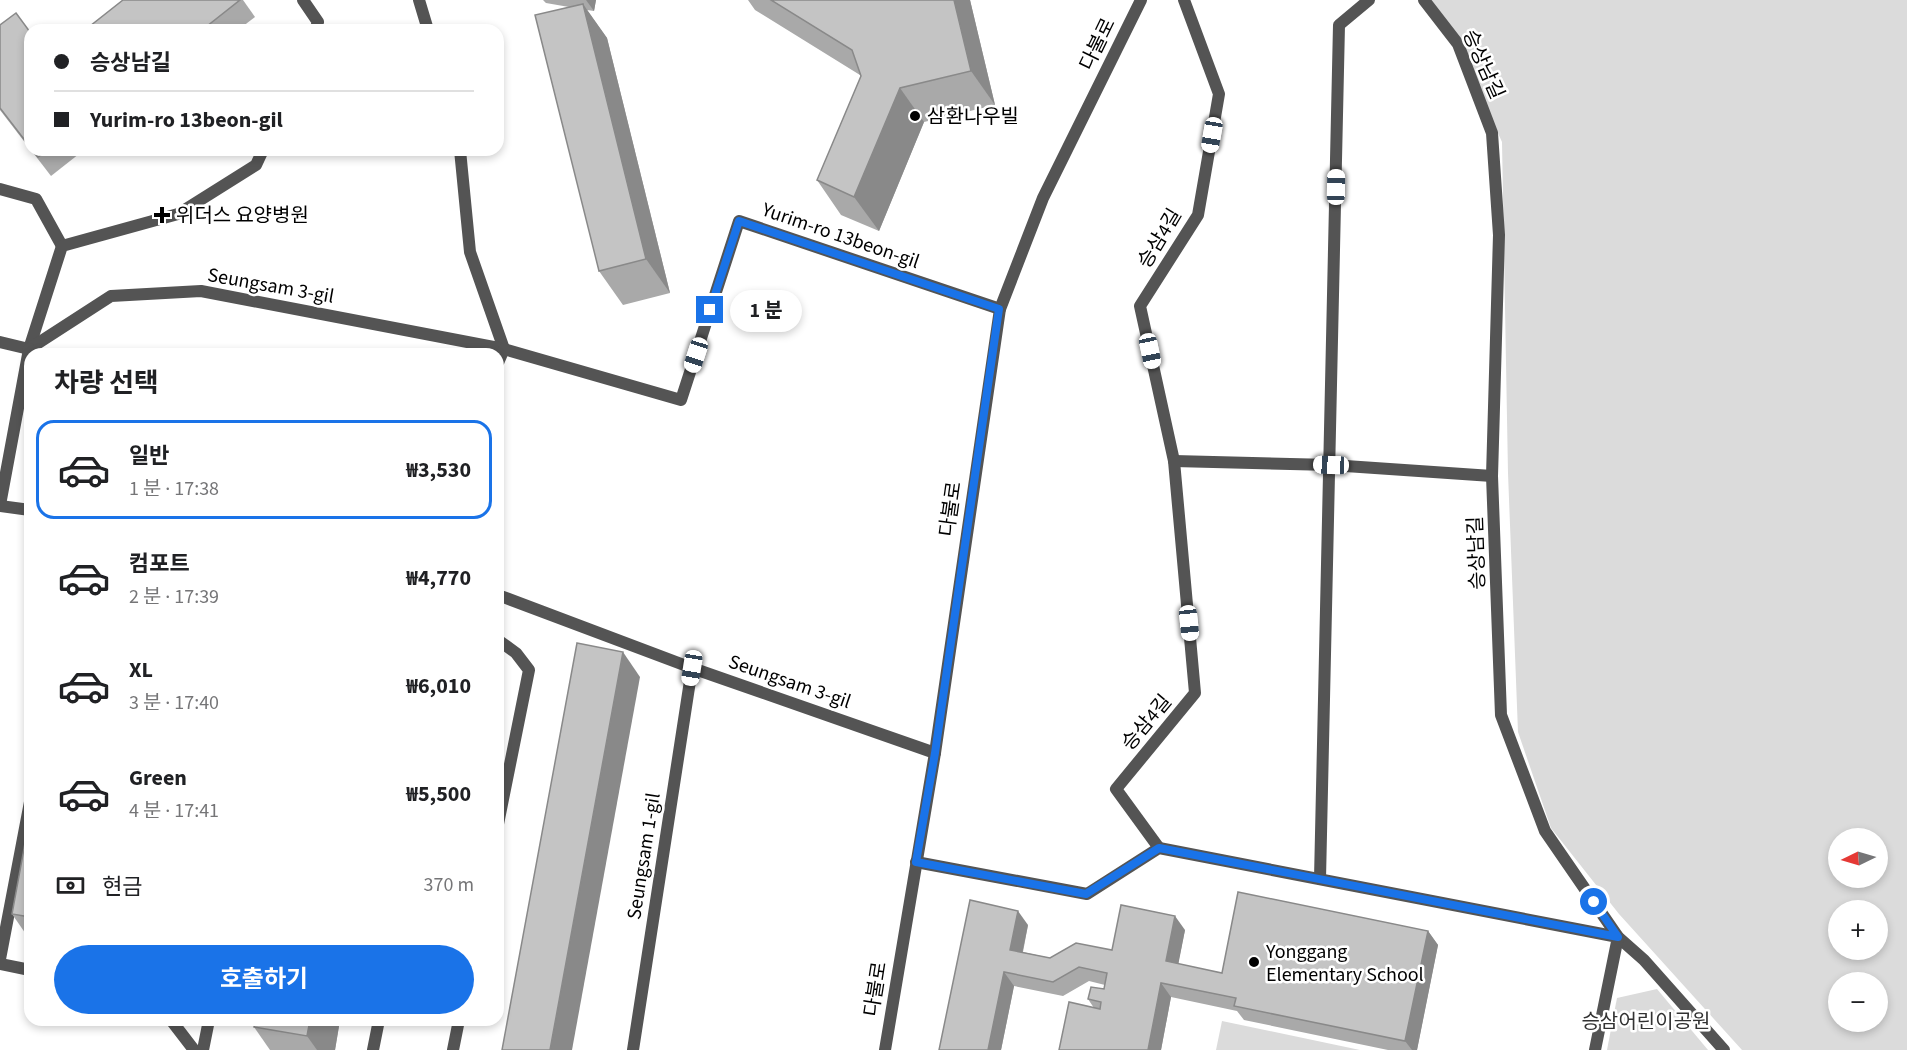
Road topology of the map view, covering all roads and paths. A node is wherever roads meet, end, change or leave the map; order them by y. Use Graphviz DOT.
graph roads {
  1 [pos="303,0"];
  2 [pos="419,0"];
  3 [pos="1141,0"];
  4 [pos="1184,0"];
  5 [pos="1369,0"];
  6 [pos="1424,0"];
  7 [pos="317,24"];
  8 [pos="426,24"];
  9 [pos="260,156"];
  10 [pos="461,156"];
  11 [pos="0,189"];
  12 [pos="62,246"];
  13 [pos="999,309"];
  14 [pos="0,342"];
  15 [pos="25,348"];
  16 [pos="29,348"];
  17 [pos="31,348"];
  18 [pos="499,348"];
  19 [pos="504,348"];
  20 [pos="504,349"];
  21 [pos="24,376"];
  22 [pos="1174,461"];
  23 [pos="1331,465"];
  24 [pos="1492,476"];
  25 [pos="0,506"];
  26 [pos="24,509"];
  27 [pos="504,597"];
  28 [pos="504,644"];
  29 [pos="692,668"];
  30 [pos="935,753"];
  31 [pos="504,794"];
  32 [pos="24,833"];
  33 [pos="1159,848"];
  34 [pos="916,862"];
  35 [pos="1320,879"];
  36 [pos="1618,937"];
  37 [pos="0,959"];
  38 [pos="0,964"];
  39 [pos="24,969"];
  40 [pos="176,1026"];
  41 [pos="208,1026"];
  42 [pos="378,1026"];
  43 [pos="458,1026"];
  44 [pos="194,1050"];
  45 [pos="203,1050"];
  46 [pos="373,1050"];
  47 [pos="453,1050"];
  48 [pos="633,1050"];
  49 [pos="885,1050"];
  50 [pos="1595,1050"];
  51 [pos="1724,1050"];
  1 -- 7 [label="street"];
  2 -- 8 [label="street"];
  3 -- 13 [label="street, 다불로"];
  4 -- 22 [label="street, 승삼4길"];
  5 -- 23 [label="street"];
  6 -- 24 [label="street, 승상남길"];
  9 -- 12 [label="street"];
  10 -- 19 [label="street"];
  11 -- 12 [label="street"];
  12 -- 16 [label="street"];
  13 -- 20 [label="street, Yurim-ro 13beon-gil"];
  13 -- 30 [label="street, 다불로"];
  14 -- 15 [label="street"];
  17 -- 18 [label="street, Seungsam 3-gil"];
  21 -- 25 [label="street"];
  22 -- 23 [label="street"];
  22 -- 33 [label="street, 승삼4길"];
  23 -- 24 [label="street"];
  23 -- 35 [label="street"];
  24 -- 36 [label="street, 승상남길"];
  25 -- 26 [label="street"];
  27 -- 29 [label="street, Seungsam 3-gil"];
  28 -- 31 [label="street"];
  29 -- 30 [label="street, Seungsam 3-gil"];
  29 -- 48 [label="street, Seungsam 1-gil"];
  30 -- 34 [label="street, 다불로"];
  32 -- 37 [label="street"];
  33 -- 34 [label="street"];
  33 -- 35 [label="street"];
  34 -- 49 [label="street, 다불로"];
  35 -- 36 [label="street"];
  36 -- 50 [label="street"];
  36 -- 51 [label="street, 승상남길"];
  38 -- 39 [label="street"];
  40 -- 44 [label="street"];
  41 -- 45 [label="street"];
  42 -- 46 [label="street"];
  43 -- 47 [label="street"];
}
